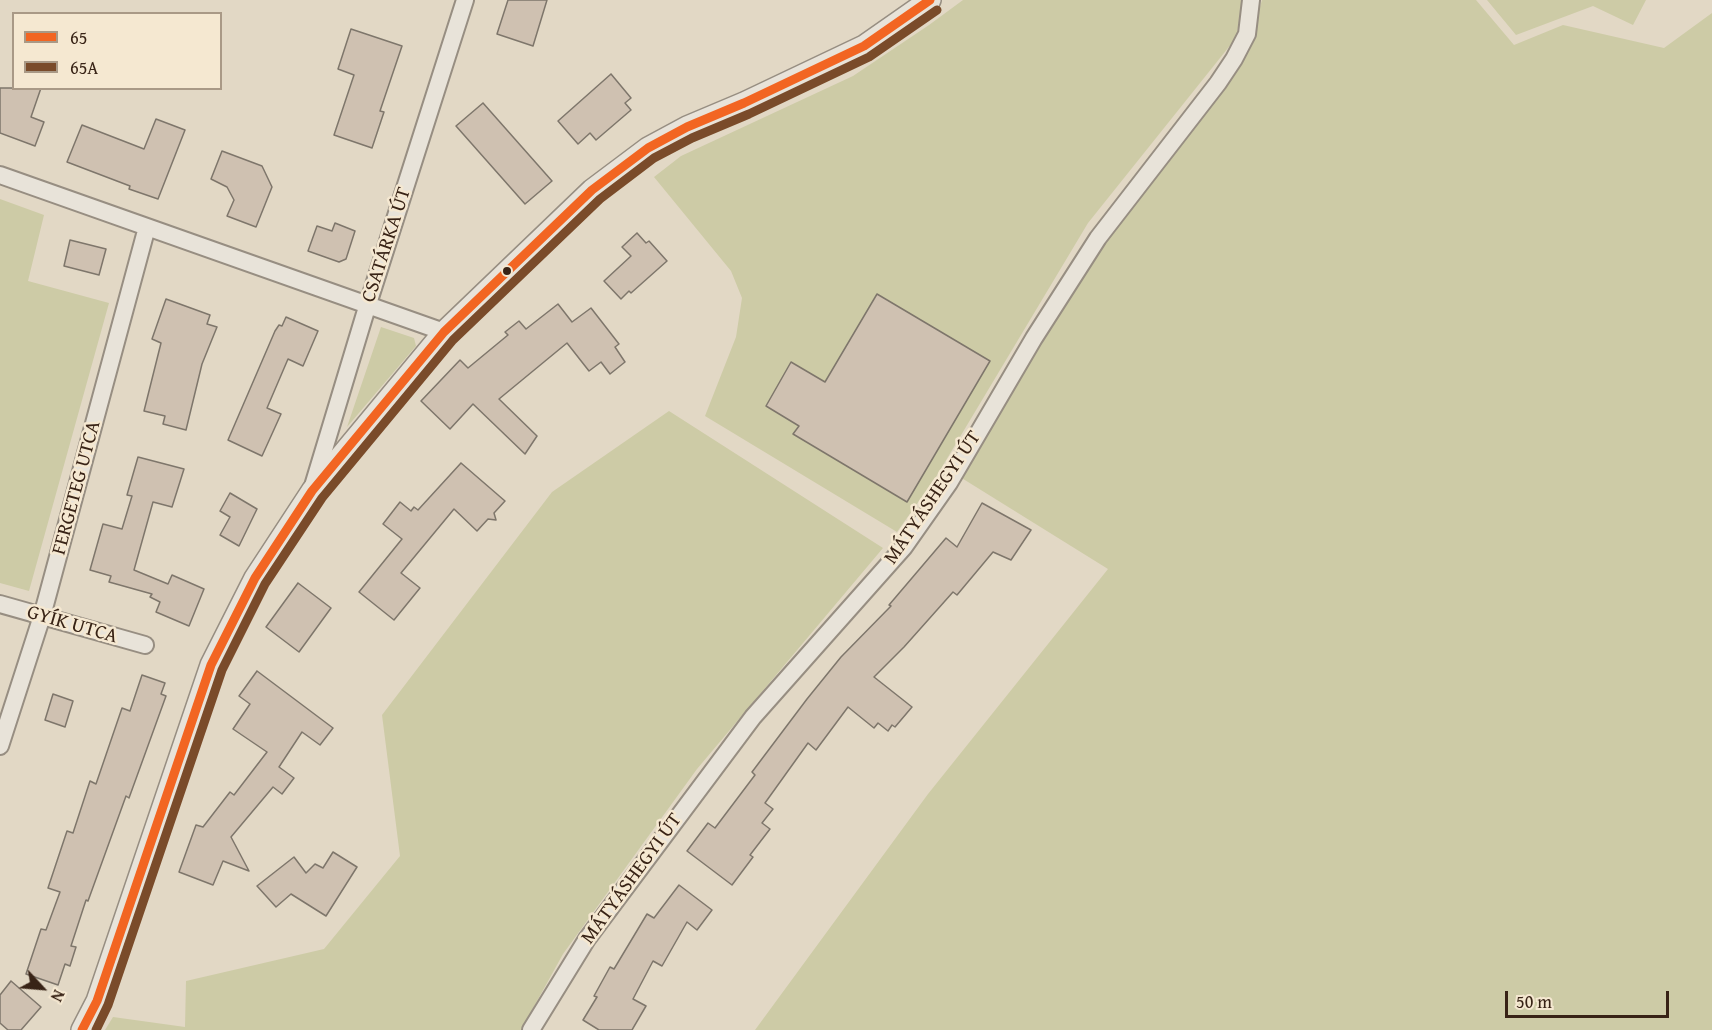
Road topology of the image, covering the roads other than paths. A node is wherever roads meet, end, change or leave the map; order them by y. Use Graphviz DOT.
graph roads {
  1 [pos="465,0"];
  2 [pos="930,0"];
  3 [pos="1251,0"];
  4 [pos="0,175"];
  5 [pos="147,227"];
  6 [pos="367,307"];
  7 [pos="444,333"];
  8 [pos="312,491"];
  9 [pos="0,604"];
  10 [pos="42,616"];
  11 [pos="145,645"];
  12 [pos="0,746"];
  13 [pos="82,1030"];
  14 [pos="531,1030"];
  1 -- 6 [label="street, CSATÁRKA ÚT"];
  2 -- 7 [label="street"];
  3 -- 14 [label="street, MÁTYÁSHEGYI ÚT"];
  4 -- 5 [label="street"];
  5 -- 6 [label="street"];
  5 -- 10 [label="street, FERGETEG UTCA"];
  6 -- 7 [label="street"];
  6 -- 8 [label="street, CSATÁRKA ÚT"];
  7 -- 8 [label="street"];
  8 -- 13 [label="street"];
  9 -- 10 [label="street, GYÍK UTCA"];
  10 -- 11 [label="street, GYÍK UTCA"];
  10 -- 12 [label="street, FERGETEG UTCA"];
}
